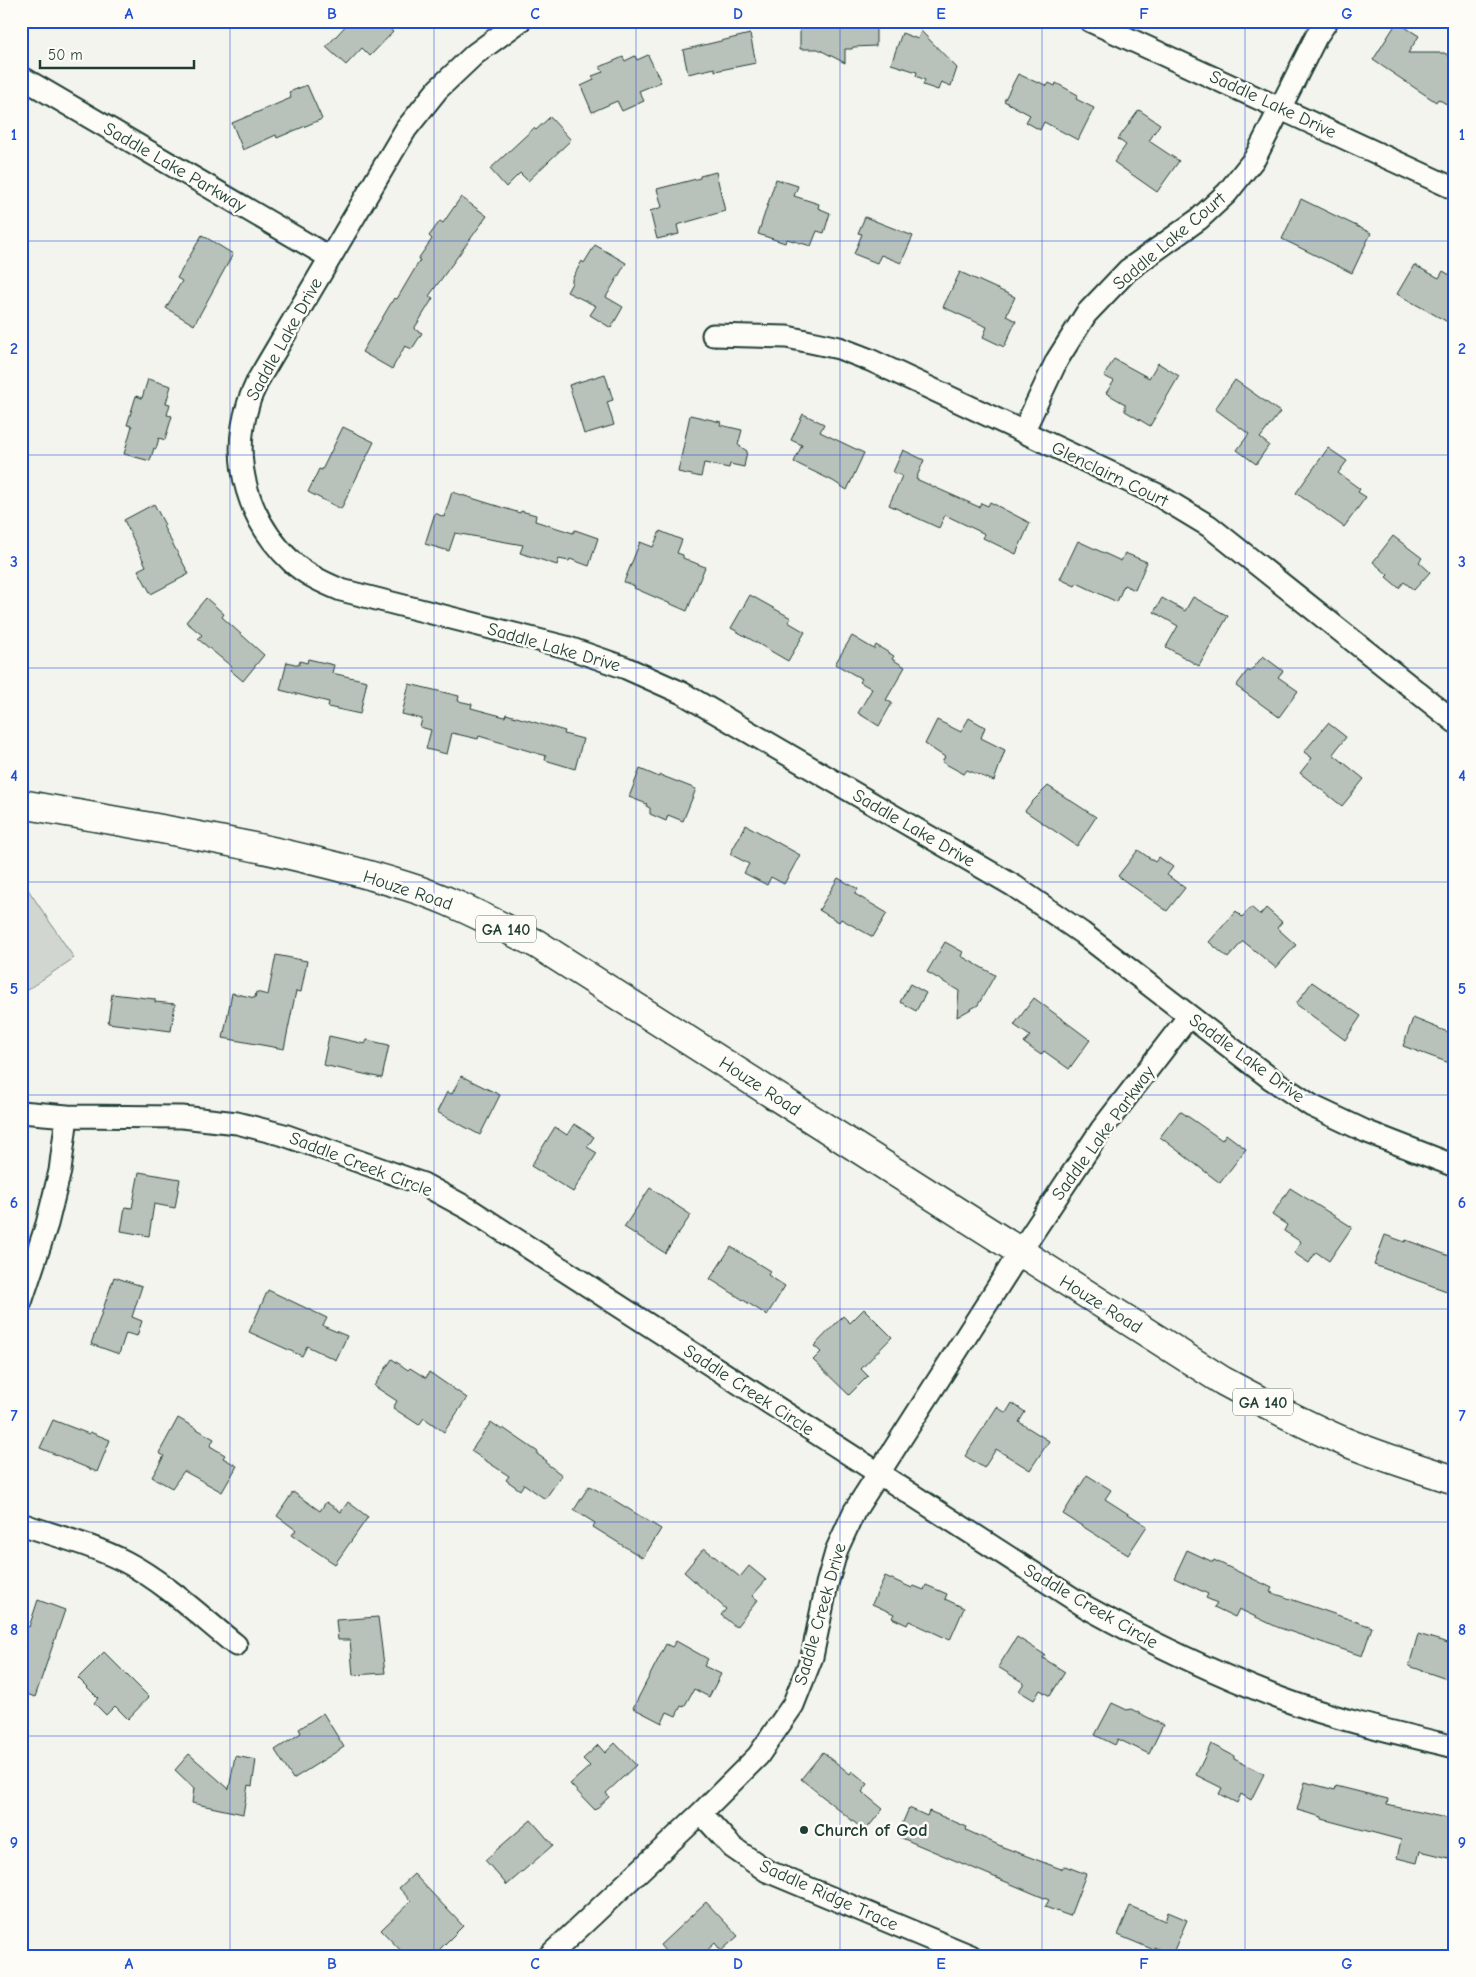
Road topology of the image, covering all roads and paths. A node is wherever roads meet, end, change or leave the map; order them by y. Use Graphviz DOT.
graph roads {
  1 [pos="520,21"];
  2 [pos="1090,21"];
  3 [pos="1327,21"];
  4 [pos="21,77"];
  5 [pos="1280,108"];
  6 [pos="1455,189"];
  7 [pos="330,257"];
  8 [pos="713,335"];
  9 [pos="1023,432"];
  10 [pos="1455,722"];
  11 [pos="21,804"];
  12 [pos="1189,1016"];
  13 [pos="21,1112"];
  14 [pos="67,1116"];
  15 [pos="1455,1166"];
  16 [pos="1020,1252"];
  17 [pos="21,1302"];
  18 [pos="878,1473"];
  19 [pos="1455,1480"];
  20 [pos="21,1524"];
  21 [pos="236,1645"];
  22 [pos="1455,1747"];
  23 [pos="701,1813"];
  24 [pos="969,1955"];
  25 [pos="549,1956"];
  1 -- 7 [label="street, Saddle Lake Drive"];
  2 -- 5 [label="street, Saddle Lake Drive"];
  3 -- 5 [label="street, Saddle Lake Court"];
  4 -- 7 [label="street, Saddle Lake Parkway"];
  5 -- 6 [label="street, Saddle Lake Drive"];
  5 -- 9 [label="street, Saddle Lake Court"];
  7 -- 12 [label="street, Saddle Lake Drive"];
  8 -- 9 [label="street, Glenclairn Court"];
  9 -- 10 [label="street, Glenclairn Court"];
  11 -- 16 [label="main road, Houze Road / GA 140"];
  12 -- 15 [label="street, Saddle Lake Drive"];
  12 -- 16 [label="street, Saddle Lake Parkway"];
  13 -- 14 [label="street, Saddle Creek Circle"];
  14 -- 17 [label="street"];
  14 -- 18 [label="street, Saddle Creek Circle"];
  16 -- 18 [label="street, Saddle Creek Drive"];
  16 -- 19 [label="main road, Houze Road / GA 140"];
  18 -- 22 [label="street, Saddle Creek Circle"];
  18 -- 23 [label="street, Saddle Creek Drive"];
  20 -- 21 [label="street"];
  23 -- 24 [label="street, Saddle Ridge Trace"];
  23 -- 25 [label="street, Saddle Creek Drive"];
}
